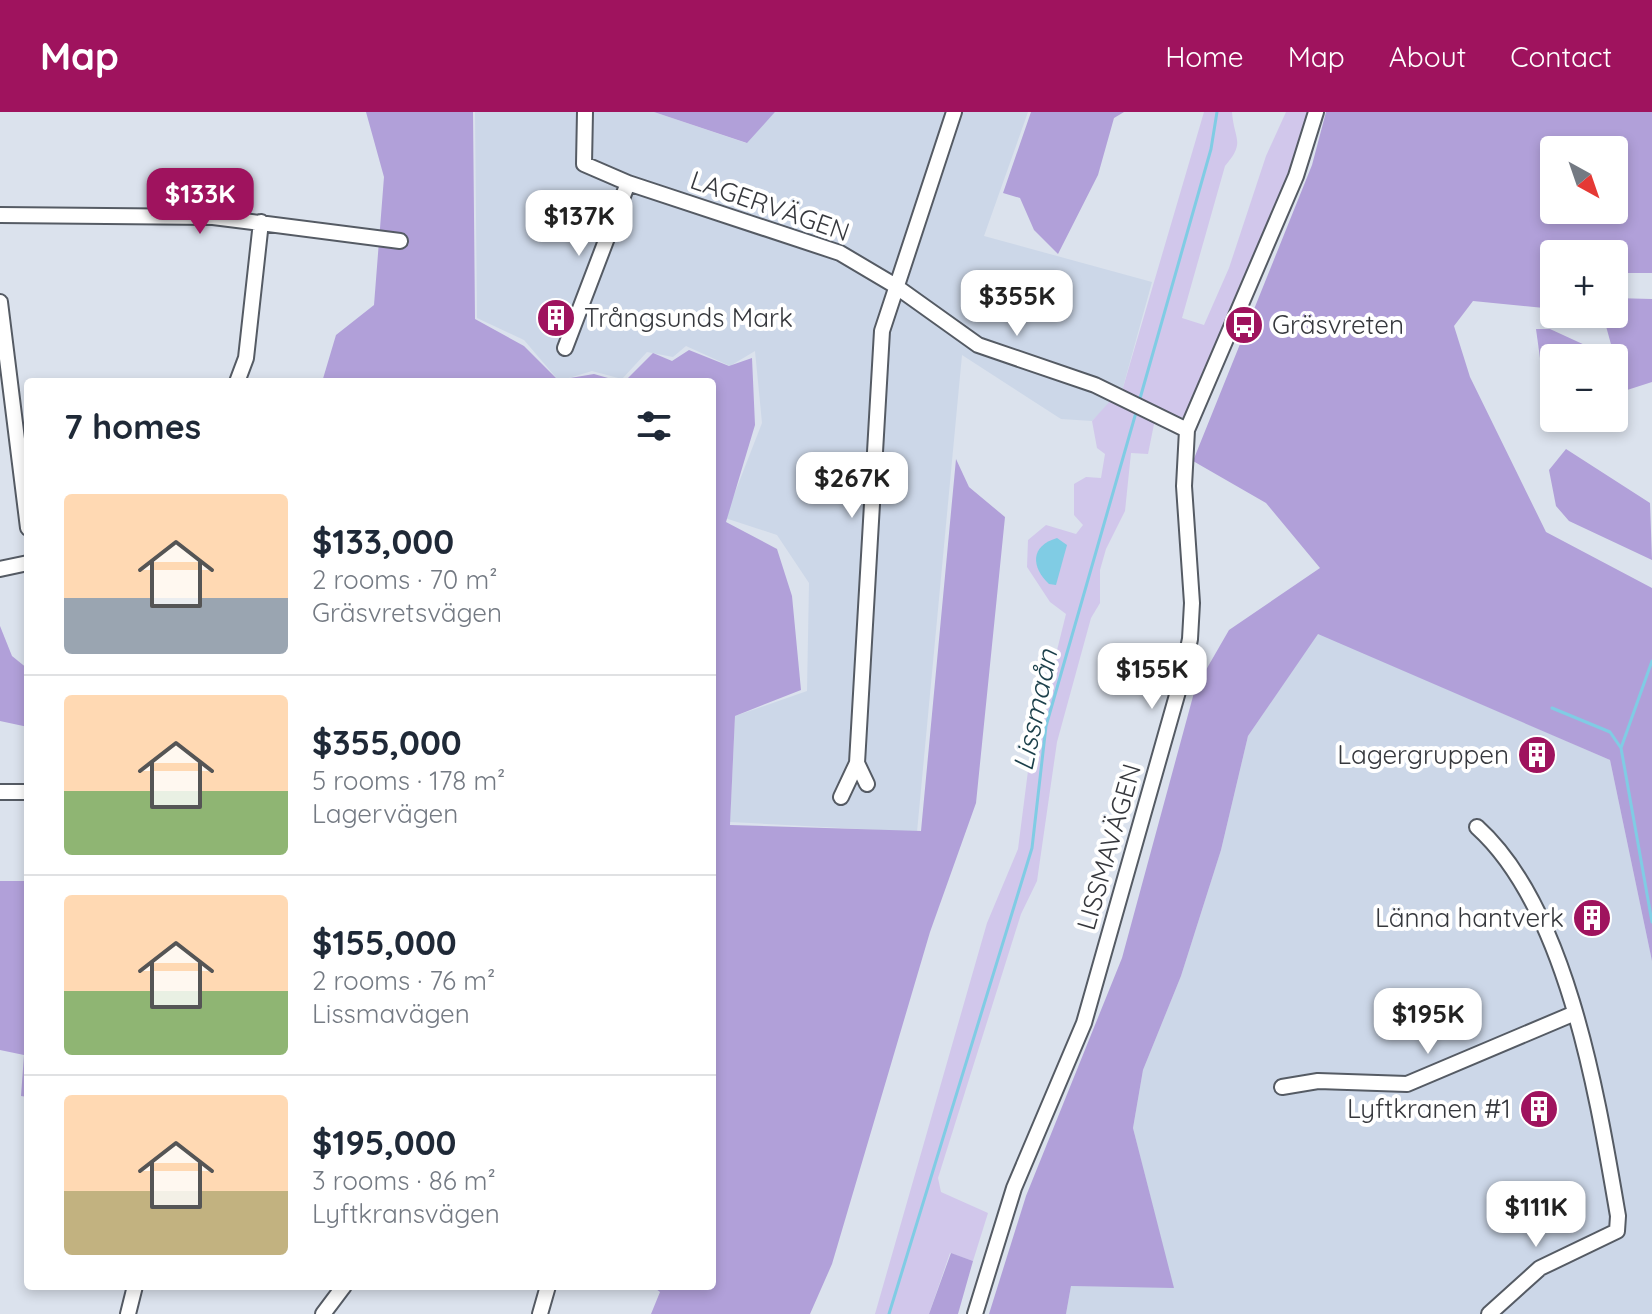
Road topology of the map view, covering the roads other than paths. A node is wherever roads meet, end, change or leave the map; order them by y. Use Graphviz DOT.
graph roads {
  1 [pos="585,112"];
  2 [pos="954,112"];
  3 [pos="1316,112"];
  4 [pos="628,183"];
  5 [pos="0,215"];
  6 [pos="261,222"];
  7 [pos="400,241"];
  8 [pos="894,285"];
  9 [pos="0,302"];
  10 [pos="565,348"];
  11 [pos="238,378"];
  12 [pos="1187,430"];
  13 [pos="24,496"];
  14 [pos="24,564"];
  15 [pos="0,569"];
  16 [pos="857,763"];
  17 [pos="867,784"];
  18 [pos="0,792"];
  19 [pos="24,792"];
  20 [pos="841,797"];
  21 [pos="1477,827"];
  22 [pos="1575,1013"];
  23 [pos="1282,1087"];
  24 [pos="134,1290"];
  25 [pos="341,1290"];
  26 [pos="547,1290"];
  27 [pos="128,1314"];
  28 [pos="323,1314"];
  29 [pos="540,1314"];
  30 [pos="975,1314"];
  31 [pos="1489,1314"];
  1 -- 4 [label="street, LAGERVÄGEN"];
  2 -- 8 [label="street"];
  3 -- 12 [label="street, LISSMAVÄGEN"];
  4 -- 8 [label="street, LAGERVÄGEN"];
  4 -- 10 [label="street"];
  5 -- 6 [label="street"];
  6 -- 7 [label="street"];
  6 -- 11 [label="street"];
  8 -- 12 [label="street, LAGERVÄGEN"];
  8 -- 16 [label="street"];
  9 -- 13 [label="street"];
  12 -- 30 [label="street, LISSMAVÄGEN"];
  14 -- 15 [label="street"];
  16 -- 17 [label="street"];
  16 -- 20 [label="street"];
  18 -- 19 [label="street"];
  21 -- 22 [label="street"];
  22 -- 23 [label="street"];
  22 -- 31 [label="street"];
  24 -- 27 [label="street"];
  25 -- 28 [label="street"];
  26 -- 29 [label="street"];
}
